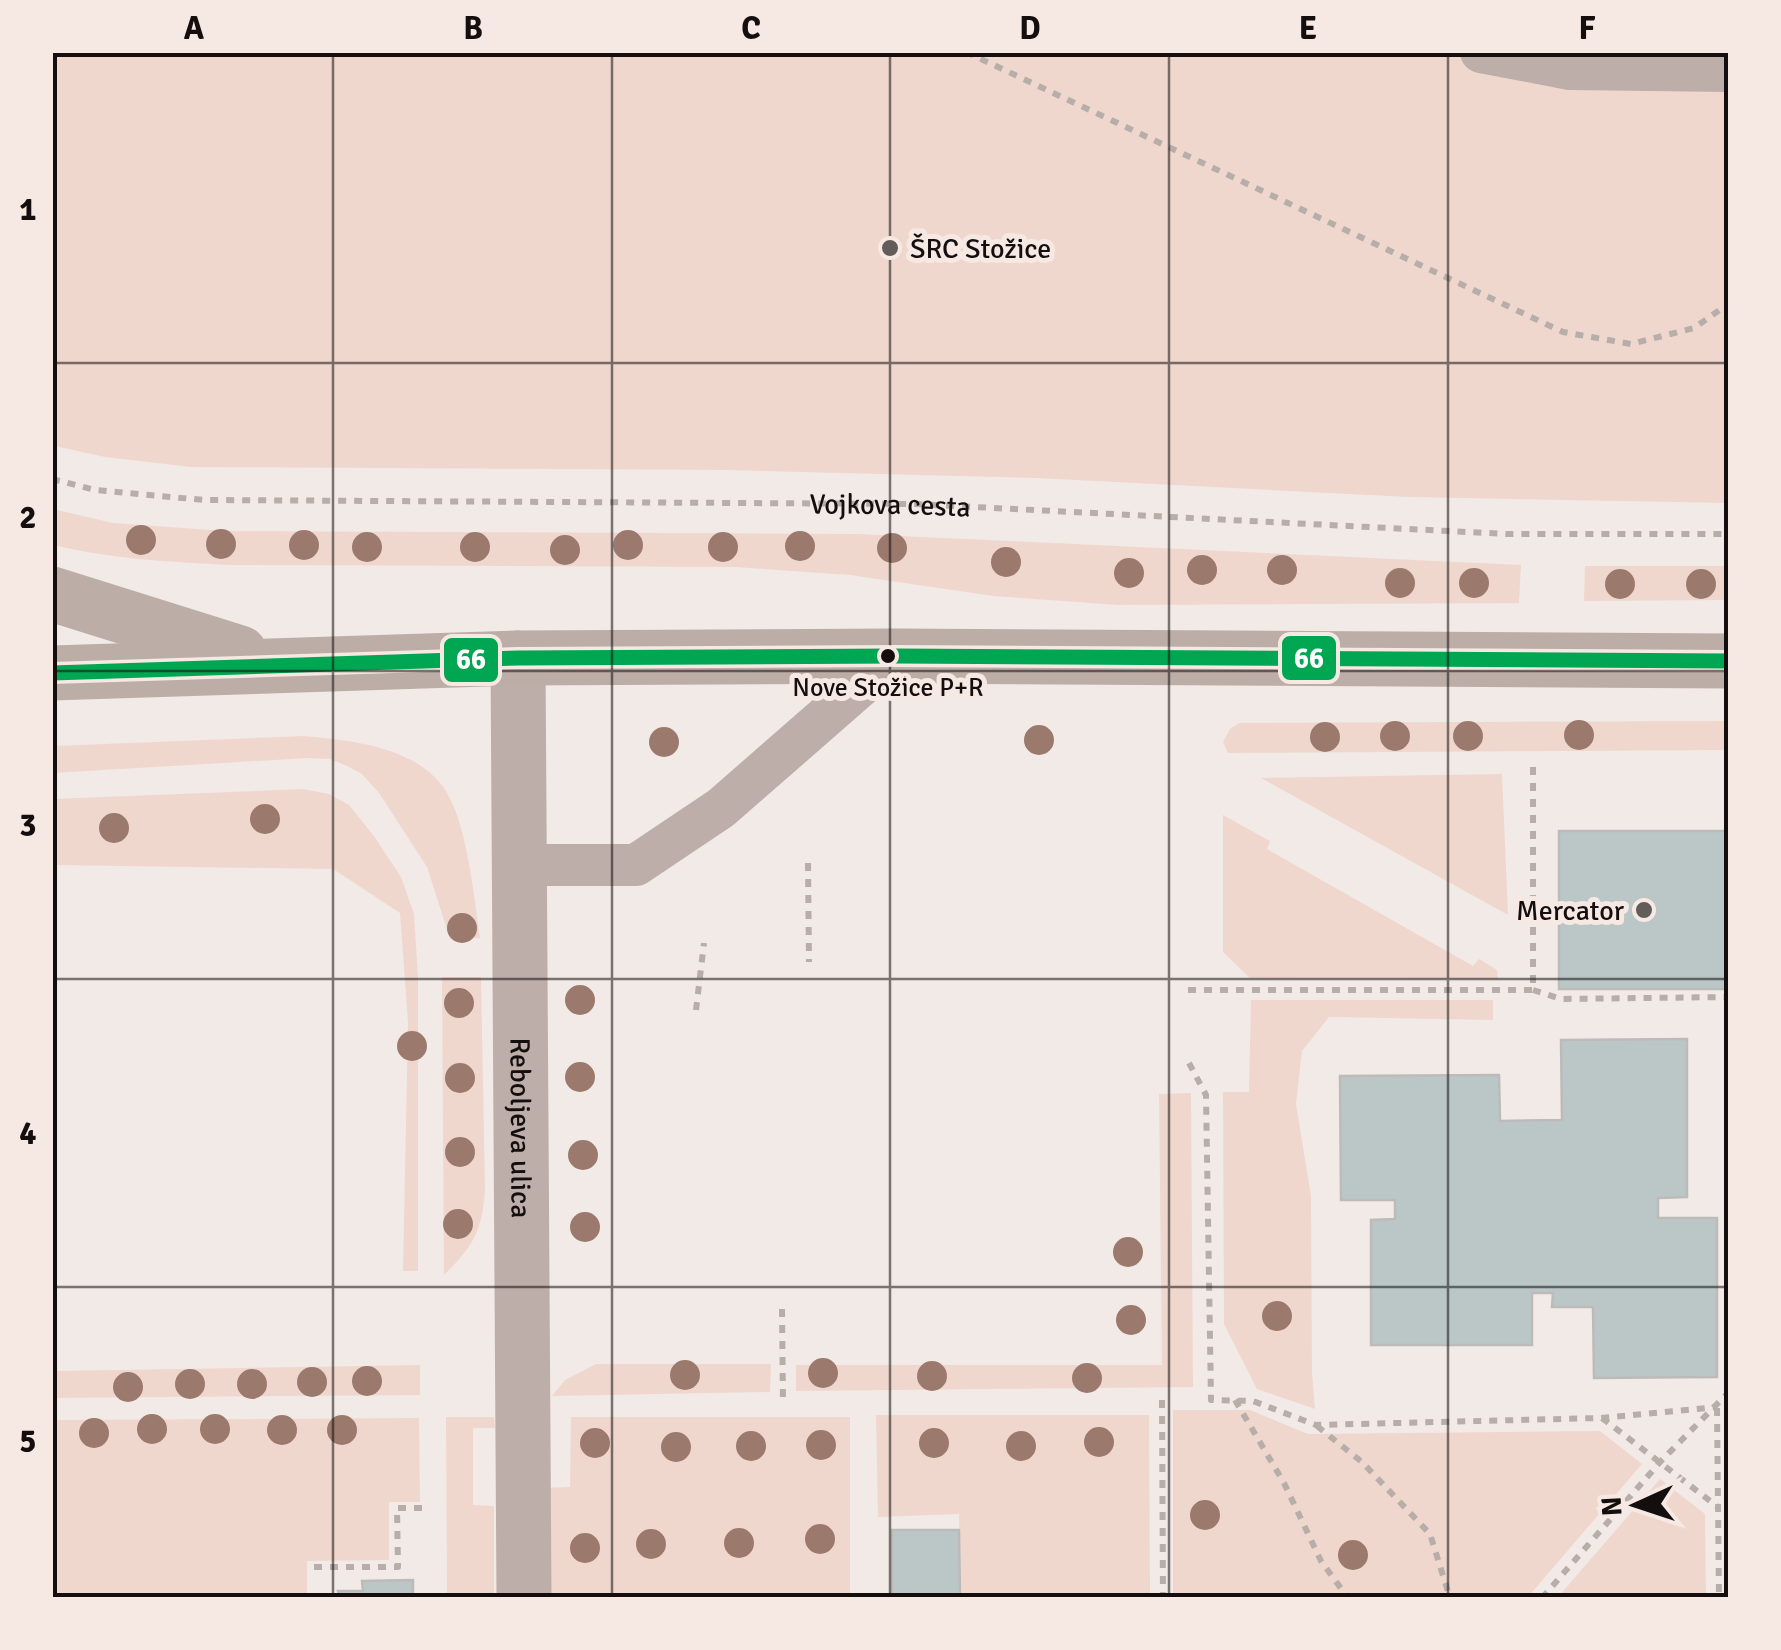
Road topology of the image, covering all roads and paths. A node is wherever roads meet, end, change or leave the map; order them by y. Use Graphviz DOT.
graph roads {
  1 [pos="966,52"];
  2 [pos="1481,52"];
  3 [pos="1728,71"];
  4 [pos="1728,304"];
  5 [pos="52,479"];
  6 [pos="1728,534"];
  7 [pos="52,594"];
  8 [pos="895,656"];
  9 [pos="518,658"];
  10 [pos="1728,662"];
  11 [pos="276,664"];
  12 [pos="52,673"];
  13 [pos="1533,762"];
  14 [pos="808,863"];
  15 [pos="519,866"];
  16 [pos="704,943"];
  17 [pos="810,962"];
  18 [pos="1188,990"];
  19 [pos="1532,990"];
  20 [pos="1728,997"];
  21 [pos="696,1010"];
  22 [pos="1189,1063"];
  23 [pos="782,1309"];
  24 [pos="1728,1393"];
  25 [pos="1162,1400"];
  26 [pos="1234,1400"];
  27 [pos="783,1405"];
  28 [pos="1717,1406"];
  29 [pos="1600,1418"];
  30 [pos="1316,1425"];
  31 [pos="1661,1461"];
  32 [pos="1718,1507"];
  33 [pos="430,1508"];
  34 [pos="314,1568"];
  35 [pos="524,1598"];
  36 [pos="1163,1598"];
  37 [pos="1348,1598"];
  38 [pos="1450,1598"];
  39 [pos="1542,1598"];
  40 [pos="1719,1598"];
  1 -- 4 [label="path"];
  2 -- 3 [label="lane"];
  5 -- 6 [label="path, Vojkova cesta"];
  7 -- 11 [label="street"];
  8 -- 9 [label="street"];
  8 -- 10 [label="street"];
  8 -- 15 [label="lane"];
  9 -- 11 [label="street"];
  9 -- 15 [label="street, Reboljeva ulica"];
  11 -- 12 [label="street"];
  13 -- 19 [label="path"];
  14 -- 17 [label="path"];
  15 -- 35 [label="street, Reboljeva ulica"];
  16 -- 21 [label="path"];
  18 -- 19 [label="path"];
  19 -- 20 [label="path"];
  22 -- 26 [label="path"];
  23 -- 27 [label="path"];
  24 -- 28 [label="path"];
  25 -- 36 [label="path"];
  26 -- 30 [label="path"];
  26 -- 37 [label="path"];
  28 -- 29 [label="path"];
  28 -- 31 [label="path"];
  28 -- 32 [label="path"];
  29 -- 30 [label="path"];
  29 -- 31 [label="path"];
  30 -- 38 [label="path"];
  31 -- 32 [label="path"];
  31 -- 39 [label="path"];
  32 -- 40 [label="path"];
  33 -- 34 [label="path"];
}
